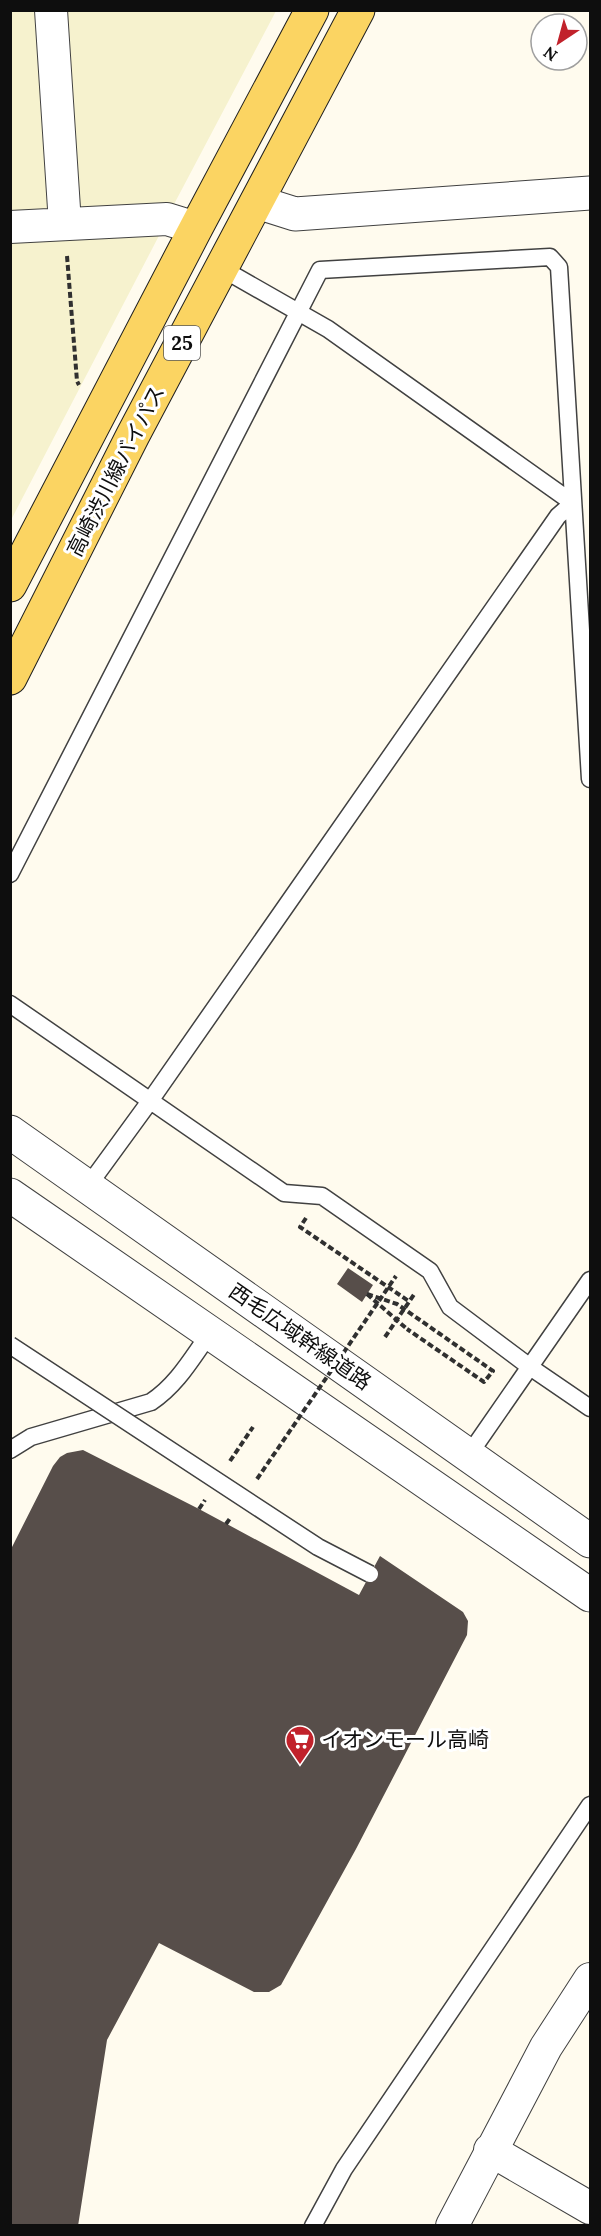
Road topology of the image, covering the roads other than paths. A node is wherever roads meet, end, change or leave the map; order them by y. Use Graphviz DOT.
graph roads {
  1 [pos="51,10"];
  2 [pos="312,10"];
  3 [pos="358,10"];
  4 [pos="591,193"];
  5 [pos="258,202"];
  6 [pos="65,224"];
  7 [pos="10,227"];
  8 [pos="196,228"];
  9 [pos="221,268"];
  10 [pos="298,312"];
  11 [pos="573,503"];
  12 [pos="10,585"];
  13 [pos="10,678"];
  14 [pos="591,779"];
  15 [pos="10,874"];
  16 [pos="10,1004"];
  17 [pos="150,1101"];
  18 [pos="10,1132"];
  19 [pos="88,1186"];
  20 [pos="10,1196"];
  21 [pos="591,1280"];
  22 [pos="210,1333"];
  23 [pos="10,1346"];
  24 [pos="530,1367"];
  25 [pos="591,1408"];
  26 [pos="10,1450"];
  27 [pos="468,1456"];
  28 [pos="591,1541"];
  29 [pos="370,1574"];
  30 [pos="591,1595"];
  31 [pos="591,1805"];
  32 [pos="591,1979"];
  33 [pos="490,2150"];
  34 [pos="591,2208"];
  35 [pos="312,2226"];
  36 [pos="452,2226"];
  1 -- 6 [label="street"];
  2 -- 8 [label="main road, 高崎渋川線バイパス / 25"];
  3 -- 5 [label="main road, 高崎渋川線バイパス / 25"];
  4 -- 5 [label="street"];
  5 -- 9 [label="main road, 高崎渋川線バイパス / 25"];
  6 -- 7 [label="street"];
  6 -- 8 [label="street"];
  8 -- 12 [label="main road, 高崎渋川線バイパス / 25"];
  9 -- 10 [label="lane"];
  9 -- 13 [label="main road, 高崎渋川線バイパス / 25"];
  10 -- 11 [label="lane"];
  10 -- 11 [label="lane"];
  10 -- 15 [label="lane"];
  11 -- 14 [label="lane"];
  11 -- 17 [label="lane"];
  16 -- 17 [label="lane"];
  17 -- 19 [label="lane"];
  17 -- 24 [label="lane"];
  18 -- 19 [label="street, 西毛広域幹線道路"];
  19 -- 27 [label="street, 西毛広域幹線道路"];
  20 -- 22 [label="street"];
  21 -- 24 [label="lane"];
  22 -- 26 [label="lane"];
  22 -- 30 [label="street"];
  23 -- 29 [label="lane, bridge"];
  24 -- 25 [label="lane"];
  24 -- 27 [label="lane"];
  27 -- 28 [label="street, 西毛広域幹線道路"];
  31 -- 35 [label="lane"];
  32 -- 33 [label="street"];
  33 -- 34 [label="street"];
  33 -- 36 [label="street"];
}
